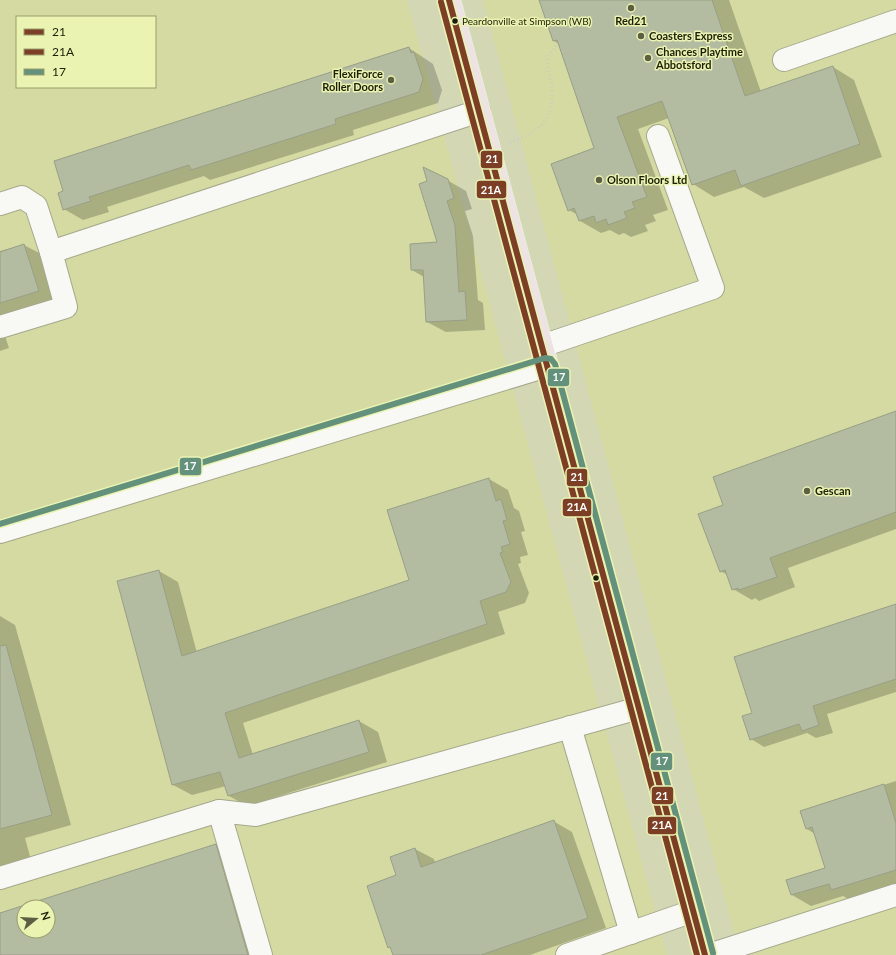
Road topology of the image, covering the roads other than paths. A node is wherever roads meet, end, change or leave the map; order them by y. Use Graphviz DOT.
graph roads {
  1 [pos="449,0"];
  2 [pos="896,20"];
  3 [pos="784,60"];
  4 [pos="479,111"];
  5 [pos="658,136"];
  6 [pos="0,204"];
  7 [pos="51,252"];
  8 [pos="0,328"];
  9 [pos="545,356"];
  10 [pos="0,532"];
  11 [pos="639,708"];
  12 [pos="570,727"];
  13 [pos="219,811"];
  14 [pos="0,878"];
  15 [pos="896,895"];
  16 [pos="693,911"];
  17 [pos="631,933"];
  18 [pos="261,955"];
  19 [pos="567,955"];
  20 [pos="705,955"];
  21 [pos="709,955"];
  1 -- 4 [label="main road"];
  2 -- 3 [label="street"];
  4 -- 7 [label="street"];
  4 -- 9 [label="main road"];
  5 -- 9 [label="street"];
  6 -- 7 [label="street"];
  7 -- 8 [label="street"];
  9 -- 10 [label="street"];
  9 -- 11 [label="main road"];
  11 -- 12 [label="street"];
  11 -- 16 [label="main road"];
  12 -- 13 [label="street"];
  12 -- 17 [label="street"];
  13 -- 14 [label="street"];
  13 -- 18 [label="street"];
  15 -- 21 [label="street"];
  16 -- 17 [label="street"];
  16 -- 20 [label="main road"];
  17 -- 19 [label="street"];
}
